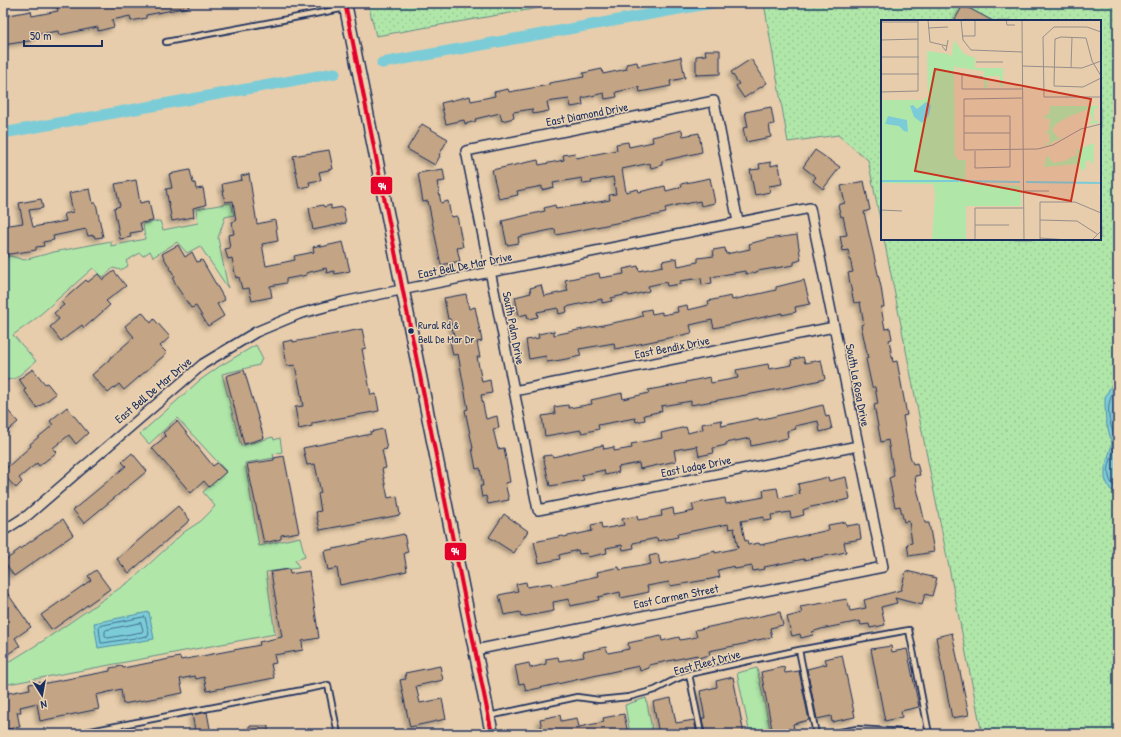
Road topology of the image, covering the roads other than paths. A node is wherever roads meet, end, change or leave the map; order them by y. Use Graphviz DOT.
graph roads {
  1 [pos="345,6"];
  2 [pos="166,42"];
  3 [pos="466,151"];
  4 [pos="810,208"];
  5 [pos="738,222"];
  6 [pos="490,272"];
  7 [pos="402,290"];
  8 [pos="834,327"];
  9 [pos="514,391"];
  10 [pos="858,446"];
  11 [pos="538,510"];
  12 [pos="3,531"];
  13 [pos="882,567"];
  14 [pos="475,650"];
  15 [pos="799,650"];
  16 [pos="689,674"];
  17 [pos="488,716"];
  18 [pos="75,734"];
  19 [pos="338,734"];
  20 [pos="492,734"];
  21 [pos="701,734"];
  22 [pos="816,734"];
  23 [pos="829,734"];
  24 [pos="929,734"];
  25 [pos="936,734"];
  1 -- 2 [label="lane"];
  1 -- 7 [label="main road"];
  3 -- 5 [label="street, East Diamond Drive"];
  3 -- 6 [label="street, South Palm Drive"];
  4 -- 5 [label="street, East Bell De Mar Drive"];
  4 -- 8 [label="street, South La Rosa Drive"];
  5 -- 6 [label="street, East Bell De Mar Drive"];
  6 -- 7 [label="street, East Bell De Mar Drive"];
  6 -- 9 [label="street, South Palm Drive"];
  7 -- 12 [label="street, East Bell De Mar Drive"];
  7 -- 14 [label="main road"];
  8 -- 9 [label="street, East Bendix Drive"];
  8 -- 10 [label="street, South La Rosa Drive"];
  9 -- 11 [label="street, South Palm Drive"];
  10 -- 11 [label="street, East Lodge Drive"];
  10 -- 13 [label="street, South La Rosa Drive"];
  13 -- 14 [label="street, East Carmen Street"];
  14 -- 17 [label="main road"];
  15 -- 16 [label="lane, East Fleet Drive"];
  15 -- 22 [label="lane"];
  15 -- 24 [label="lane, East Fleet Drive"];
  16 -- 17 [label="lane, East Fleet Drive"];
  16 -- 21 [label="lane"];
  17 -- 20 [label="main road"];
  18 -- 19 [label="lane"];
  23 -- 24 [label="lane"];
  24 -- 25 [label="lane"];
}
